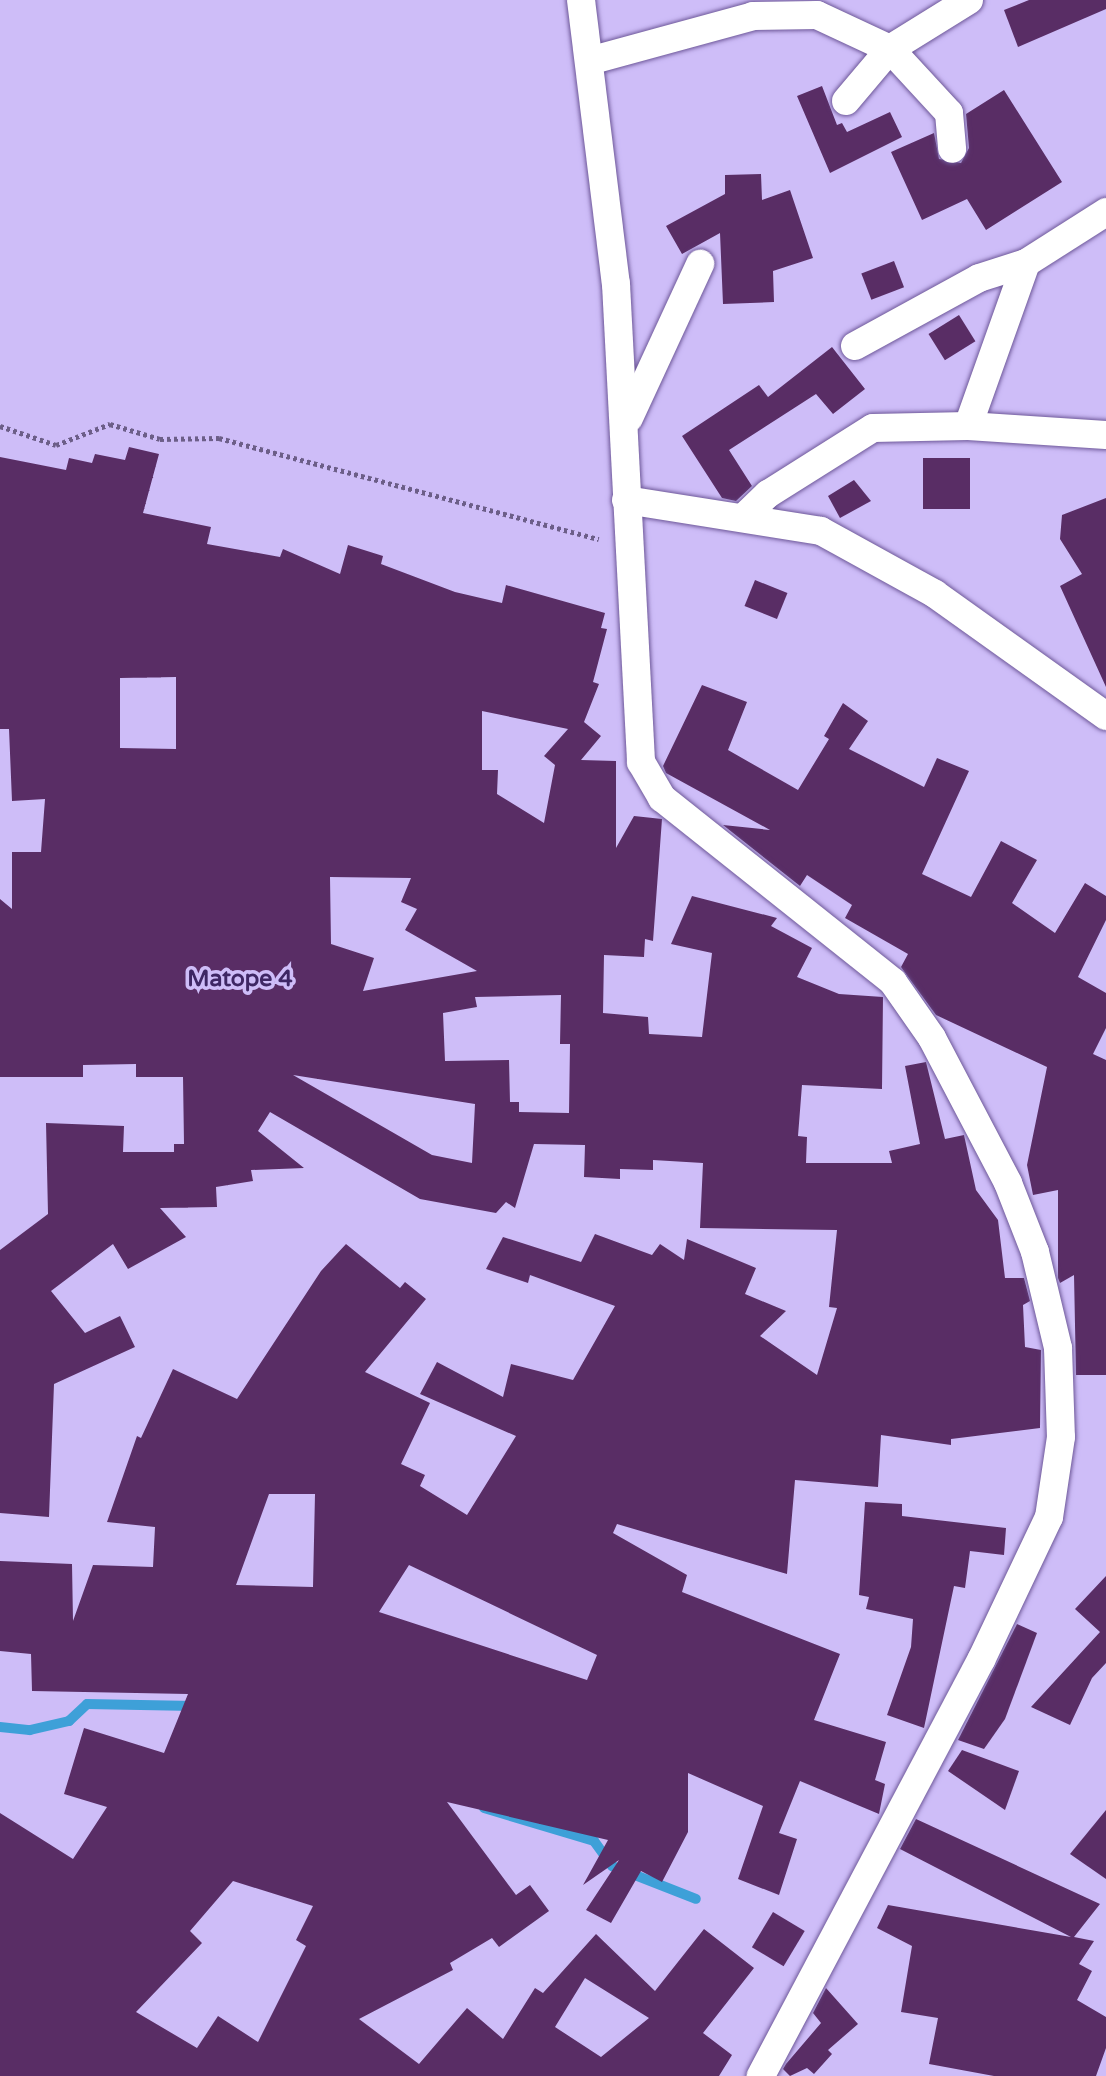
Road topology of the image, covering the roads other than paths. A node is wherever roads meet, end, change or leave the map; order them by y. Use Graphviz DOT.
graph roads {
  1 [pos="581,0"];
  2 [pos="969,0"];
  3 [pos="890,49"];
  4 [pos="589,61"];
  5 [pos="846,101"];
  6 [pos="952,149"];
  7 [pos="1106,212"];
  8 [pos="1026,263"];
  9 [pos="700,264"];
  10 [pos="855,346"];
  11 [pos="627,424"];
  12 [pos="968,426"];
  13 [pos="1106,435"];
  14 [pos="626,500"];
  15 [pos="745,516"];
  16 [pos="1106,716"];
  17 [pos="761,2076"];
  1 -- 4 [label="street"];
  2 -- 3 [label="street"];
  3 -- 4 [label="street"];
  3 -- 5 [label="street"];
  3 -- 6 [label="street"];
  4 -- 11 [label="street"];
  7 -- 8 [label="street"];
  8 -- 10 [label="street"];
  8 -- 12 [label="street"];
  9 -- 11 [label="street"];
  11 -- 14 [label="street"];
  12 -- 13 [label="street"];
  12 -- 15 [label="street"];
  14 -- 15 [label="street"];
  14 -- 17 [label="street"];
  15 -- 16 [label="street"];
}
